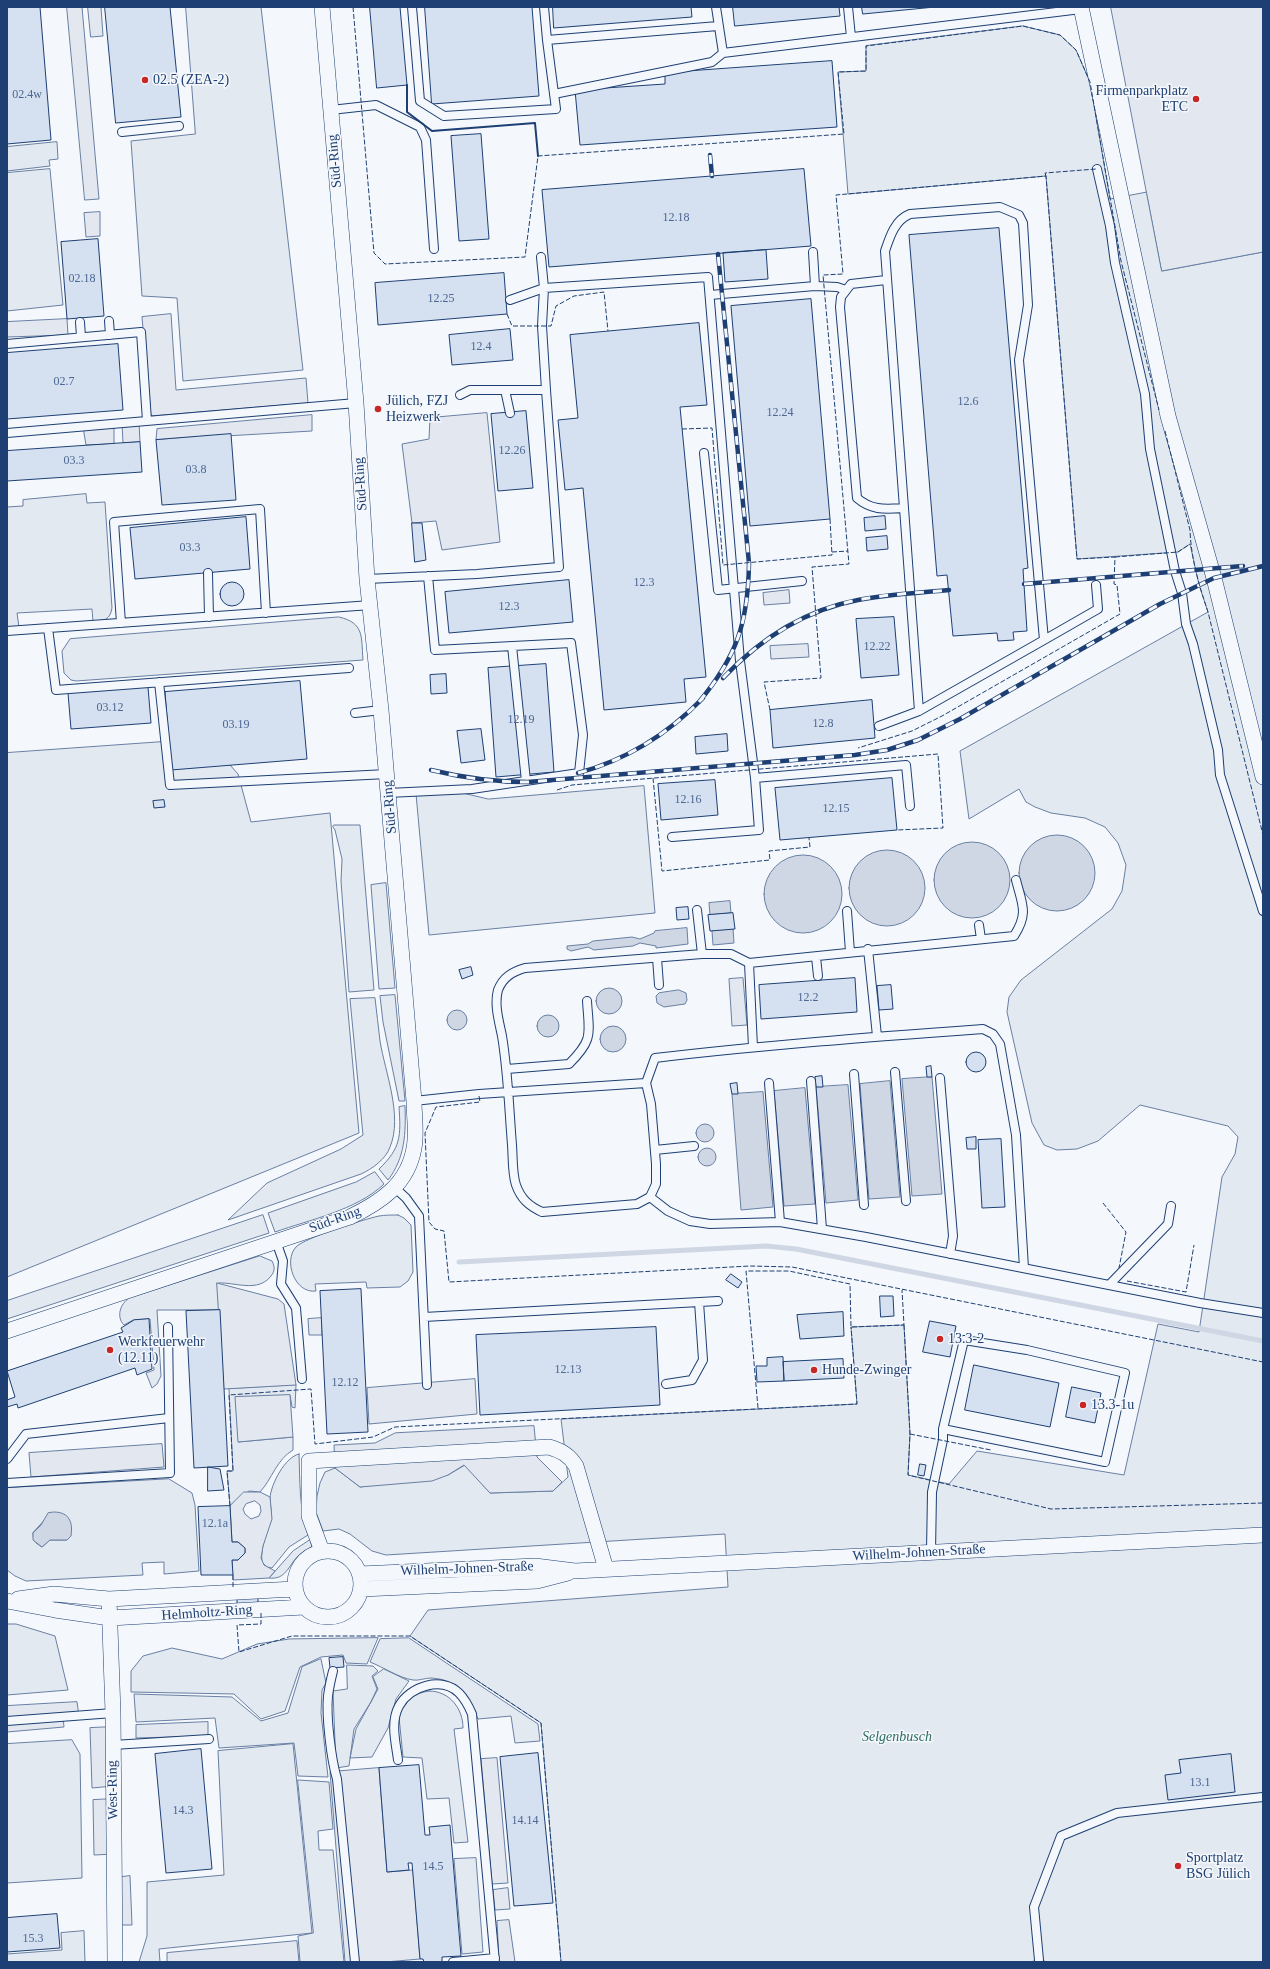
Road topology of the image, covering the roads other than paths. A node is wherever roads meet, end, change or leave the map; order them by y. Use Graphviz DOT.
graph roads {
  1 [pos="322,7"];
  2 [pos="412,7"];
  3 [pos="544,7"];
  4 [pos="716,7"];
  5 [pos="848,7"];
  6 [pos="1081,8"];
  7 [pos="1035,10"];
  8 [pos="718,26"];
  9 [pos="851,37"];
  10 [pos="547,40"];
  11 [pos="723,54"];
  12 [pos="554,94"];
  13 [pos="331,110"];
  14 [pos="179,126"];
  15 [pos="122,132"];
  16 [pos="1096,169"];
  17 [pos="434,249"];
  18 [pos="813,252"];
  19 [pos="541,257"];
  20 [pos="886,280"];
  21 [pos="815,286"];
  22 [pos="544,288"];
  23 [pos="846,290"];
  24 [pos="710,295"];
  25 [pos="510,300"];
  26 [pos="109,321"];
  27 [pos="80,322"];
  28 [pos="110,335"];
  29 [pos="81,337"];
  30 [pos="7,344"];
  31 [pos="505,390"];
  32 [pos="546,390"];
  33 [pos="460,395"];
  34 [pos="356,403"];
  35 [pos="510,413"];
  36 [pos="147,421"];
  37 [pos="7,433"];
  38 [pos="704,453"];
  39 [pos="904,508"];
  40 [pos="208,573"];
  41 [pos="428,576"];
  42 [pos="368,579"];
  43 [pos="802,581"];
  44 [pos="1096,585"];
  45 [pos="734,588"];
  46 [pos="371,605"];
  47 [pos="266,613"];
  48 [pos="209,617"];
  49 [pos="121,623"];
  50 [pos="48,628"];
  51 [pos="7,631"];
  52 [pos="1044,640"];
  53 [pos="512,646"];
  54 [pos="349,668"];
  55 [pos="159,682"];
  56 [pos="381,710"];
  57 [pos="919,711"];
  58 [pos="354,713"];
  59 [pos="879,726"];
  60 [pos="387,774"];
  61 [pos="1263,777"];
  62 [pos="755,778"];
  63 [pos="526,781"];
  64 [pos="388,793"];
  65 [pos="910,806"];
  66 [pos="672,837"];
  67 [pos="1016,880"];
  68 [pos="697,910"];
  69 [pos="847,911"];
  70 [pos="1263,911"];
  71 [pos="979,925"];
  72 [pos="981,939"];
  73 [pos="868,949"];
  74 [pos="850,952"];
  75 [pos="702,954"];
  76 [pos="816,956"];
  77 [pos="657,958"];
  78 [pos="749,962"];
  79 [pos="818,976"];
  80 [pos="659,985"];
  81 [pos="587,1001"];
  82 [pos="877,1036"];
  83 [pos="752,1047"];
  84 [pos="507,1069"];
  85 [pos="895,1072"];
  86 [pos="854,1074"];
  87 [pos="940,1078"];
  88 [pos="811,1081"];
  89 [pos="646,1083"];
  90 [pos="769,1083"];
  91 [pos="507,1092"];
  92 [pos="414,1101"];
  93 [pos="694,1146"];
  94 [pos="655,1150"];
  95 [pos="395,1188"];
  96 [pos="650,1197"];
  97 [pos="906,1201"];
  98 [pos="864,1205"];
  99 [pos="1171,1206"];
  100 [pos="780,1222"];
  101 [pos="822,1229"];
  102 [pos="276,1241"];
  103 [pos="950,1254"];
  104 [pos="1024,1268"];
  105 [pos="1110,1284"];
  106 [pos="718,1301"];
  107 [pos="699,1302"];
  108 [pos="1263,1313"];
  109 [pos="424,1317"];
  110 [pos="168,1327"];
  111 [pos="7,1331"];
  112 [pos="302,1379"];
  113 [pos="666,1384"];
  114 [pos="427,1385"];
  115 [pos="170,1418"];
  116 [pos="943,1429"];
  117 [pos="7,1459"];
  118 [pos="7,1483"];
  119 [pos="1263,1535"];
  120 [pos="322,1551"];
  121 [pos="931,1552"];
  122 [pos="606,1569"];
  123 [pos="574,1571"];
  124 [pos="360,1574"];
  125 [pos="294,1589"];
  126 [pos="362,1590"];
  127 [pos="109,1599"];
  128 [pos="7,1601"];
  129 [pos="304,1606"];
  130 [pos="110,1618"];
  131 [pos="332,1671"];
  132 [pos="112,1713"];
  133 [pos="7,1721"];
  134 [pos="209,1739"];
  135 [pos="113,1745"];
  136 [pos="398,1760"];
  137 [pos="1263,1797"];
  138 [pos="495,1960"];
  139 [pos="1039,1960"];
  140 [pos="115,1962"];
  141 [pos="355,1962"];
  142 [pos="453,1962"];
  1 -- 13 [label="street, Süd-Ring"];
  2 -- 12 [label="lane"];
  3 -- 10 [label="lane"];
  4 -- 8 [label="lane"];
  5 -- 9 [label="lane"];
  6 -- 7 [label="lane"];
  6 -- 61 [label="street"];
  7 -- 9 [label="lane"];
  8 -- 10 [label="lane"];
  8 -- 11 [label="lane"];
  9 -- 11 [label="lane"];
  10 -- 12 [label="lane"];
  11 -- 12 [label="lane"];
  13 -- 17 [label="lane"];
  13 -- 34 [label="street, Süd-Ring"];
  14 -- 15 [label="lane"];
  16 -- 70 [label="lane"];
  18 -- 21 [label="lane"];
  19 -- 22 [label="lane"];
  20 -- 23 [label="lane"];
  20 -- 39 [label="lane"];
  20 -- 52 [label="lane"];
  21 -- 23 [label="lane"];
  21 -- 24 [label="lane"];
  22 -- 24 [label="lane"];
  22 -- 25 [label="lane"];
  22 -- 32 [label="lane"];
  23 -- 39 [label="lane"];
  24 -- 45 [label="lane"];
  26 -- 28 [label="lane"];
  27 -- 29 [label="lane"];
  28 -- 29 [label="lane"];
  28 -- 36 [label="lane"];
  29 -- 30 [label="lane"];
  31 -- 32 [label="lane"];
  31 -- 33 [label="lane"];
  31 -- 35 [label="lane"];
  32 -- 41 [label="lane"];
  34 -- 36 [label="lane"];
  34 -- 42 [label="street, Süd-Ring"];
  36 -- 37 [label="lane"];
  38 -- 45 [label="lane"];
  39 -- 57 [label="lane"];
  40 -- 48 [label="lane"];
  41 -- 42 [label="lane"];
  41 -- 53 [label="lane"];
  42 -- 46 [label="street, Süd-Ring"];
  43 -- 45 [label="lane"];
  44 -- 52 [label="lane"];
  45 -- 62 [label="lane"];
  46 -- 47 [label="lane"];
  46 -- 56 [label="street, Süd-Ring"];
  47 -- 48 [label="lane"];
  47 -- 49 [label="lane"];
  48 -- 49 [label="lane"];
  49 -- 50 [label="lane"];
  50 -- 51 [label="lane"];
  50 -- 55 [label="lane"];
  52 -- 57 [label="lane"];
  53 -- 63 [label="lane"];
  53 -- 63 [label="lane"];
  54 -- 55 [label="lane"];
  55 -- 60 [label="lane"];
  56 -- 58 [label="lane"];
  56 -- 60 [label="street, Süd-Ring"];
  57 -- 59 [label="lane"];
  60 -- 64 [label="street, Süd-Ring"];
  62 -- 65 [label="lane"];
  62 -- 66 [label="lane"];
  63 -- 64 [label="lane"];
  64 -- 92 [label="street, Süd-Ring"];
  67 -- 72 [label="lane"];
  68 -- 75 [label="lane"];
  69 -- 74 [label="lane"];
  71 -- 72 [label="lane"];
  72 -- 73 [label="lane"];
  73 -- 74 [label="lane"];
  73 -- 82 [label="lane"];
  74 -- 76 [label="lane"];
  75 -- 77 [label="lane"];
  75 -- 78 [label="lane"];
  76 -- 78 [label="lane"];
  76 -- 79 [label="lane"];
  77 -- 80 [label="lane"];
  77 -- 84 [label="lane"];
  78 -- 83 [label="lane"];
  81 -- 84 [label="lane"];
  82 -- 83 [label="lane"];
  82 -- 104 [label="lane"];
  83 -- 89 [label="lane"];
  84 -- 91 [label="lane"];
  85 -- 97 [label="lane"];
  86 -- 98 [label="lane"];
  87 -- 103 [label="lane"];
  88 -- 101 [label="lane"];
  89 -- 91 [label="lane"];
  89 -- 94 [label="lane"];
  90 -- 100 [label="lane"];
  91 -- 92 [label="lane"];
  91 -- 96 [label="lane"];
  92 -- 95 [label="street, Süd-Ring"];
  93 -- 94 [label="lane"];
  94 -- 96 [label="lane"];
  95 -- 102 [label="street, Süd-Ring"];
  95 -- 109 [label="lane"];
  96 -- 100 [label="lane"];
  99 -- 105 [label="lane"];
  100 -- 101 [label="lane"];
  101 -- 103 [label="lane"];
  102 -- 111 [label="street, Süd-Ring"];
  102 -- 112 [label="lane"];
  103 -- 104 [label="lane"];
  104 -- 105 [label="lane"];
  105 -- 108 [label="lane"];
  106 -- 107 [label="lane"];
  107 -- 109 [label="lane"];
  107 -- 113 [label="lane"];
  109 -- 114 [label="lane"];
  110 -- 115 [label="lane"];
  115 -- 117 [label="lane"];
  115 -- 118 [label="lane"];
  116 -- 116 [label="lane"];
  116 -- 121 [label="lane"];
  119 -- 121 [label="street, Wilhelm-Johnen-Straße"];
  120 -- 122 [label="street"];
  120 -- 124 [label="street"];
  120 -- 125 [label="street"];
  121 -- 122 [label="street, Wilhelm-Johnen-Straße"];
  122 -- 123 [label="street, Wilhelm-Johnen-Straße"];
  123 -- 124 [label="street, Wilhelm-Johnen-Straße"];
  123 -- 126 [label="street, Wilhelm-Johnen-Straße"];
  124 -- 126 [label="street"];
  125 -- 127 [label="street, Helmholtz-Ring"];
  125 -- 129 [label="street"];
  126 -- 129 [label="street"];
  127 -- 128 [label="street, Helmholtz-Ring"];
  127 -- 130 [label="street"];
  128 -- 130 [label="street, Helmholtz-Ring"];
  129 -- 130 [label="street, Helmholtz-Ring"];
  130 -- 132 [label="street, West-Ring"];
  131 -- 141 [label="lane"];
  132 -- 133 [label="lane"];
  132 -- 135 [label="street, West-Ring"];
  134 -- 135 [label="lane"];
  135 -- 140 [label="street, West-Ring"];
  136 -- 138 [label="lane"];
  137 -- 139 [label="lane"];
  138 -- 142 [label="lane"];
}
